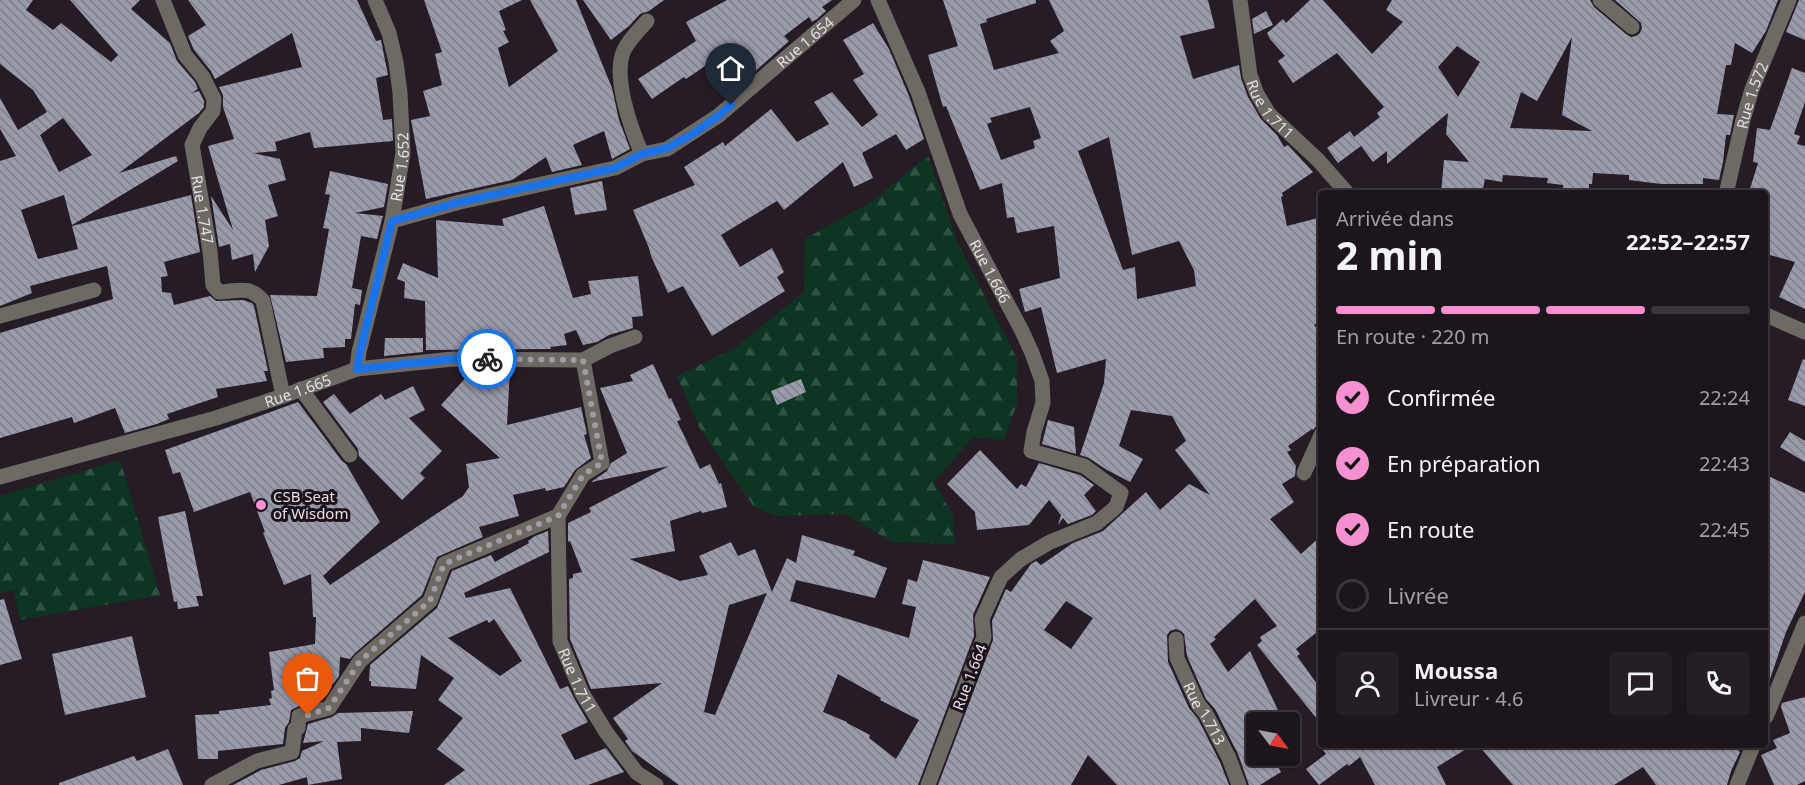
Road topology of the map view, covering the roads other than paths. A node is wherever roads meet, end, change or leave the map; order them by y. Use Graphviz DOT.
graph roads {
  1 [pos="163,0"];
  2 [pos="375,0"];
  3 [pos="854,0"];
  4 [pos="878,0"];
  5 [pos="1240,0"];
  6 [pos="1600,0"];
  7 [pos="1789,0"];
  8 [pos="647,21"];
  9 [pos="1632,27"];
  10 [pos="642,154"];
  11 [pos="1345,190"];
  12 [pos="1727,190"];
  13 [pos="392,221"];
  14 [pos="94,290"];
  15 [pos="0,316"];
  16 [pos="1768,316"];
  17 [pos="1805,332"];
  18 [pos="635,337"];
  19 [pos="583,360"];
  20 [pos="357,369"];
  21 [pos="301,389"];
  22 [pos="283,396"];
  23 [pos="1318,442"];
  24 [pos="350,456"];
  25 [pos="1304,473"];
  26 [pos="0,477"];
  27 [pos="1121,493"];
  28 [pos="558,516"];
  29 [pos="1805,623"];
  30 [pos="1176,639"];
  31 [pos="1768,712"];
  32 [pos="1753,748"];
  33 [pos="212,785"];
  34 [pos="656,785"];
  35 [pos="928,785"];
  36 [pos="1239,785"];
  37 [pos="1737,785"];
  1 -- 22 [label="street, Rue 1.747"];
  2 -- 13 [label="street, Rue 1.652"];
  3 -- 10 [label="street, Rue 1.654"];
  4 -- 27 [label="street, Rue 1.666"];
  5 -- 11 [label="street, Rue 1.711"];
  6 -- 9 [label="street"];
  7 -- 12 [label="street, Rue 1.572"];
  8 -- 10 [label="street"];
  10 -- 13 [label="street, Rue 1.654"];
  13 -- 20 [label="street, Rue 1.652"];
  14 -- 15 [label="street"];
  16 -- 17 [label="street"];
  18 -- 19 [label="street, Rue 1.665"];
  19 -- 20 [label="street, Rue 1.665"];
  19 -- 28 [label="street"];
  20 -- 21 [label="street, Rue 1.665"];
  21 -- 22 [label="street, Rue 1.665"];
  21 -- 24 [label="street"];
  22 -- 26 [label="street, Rue 1.665"];
  23 -- 25 [label="street"];
  27 -- 35 [label="street, Rue 1.664"];
  28 -- 33 [label="street"];
  28 -- 34 [label="street, Rue 1.711"];
  29 -- 31 [label="street"];
  30 -- 36 [label="street, Rue 1.713"];
  32 -- 37 [label="street"];
}
